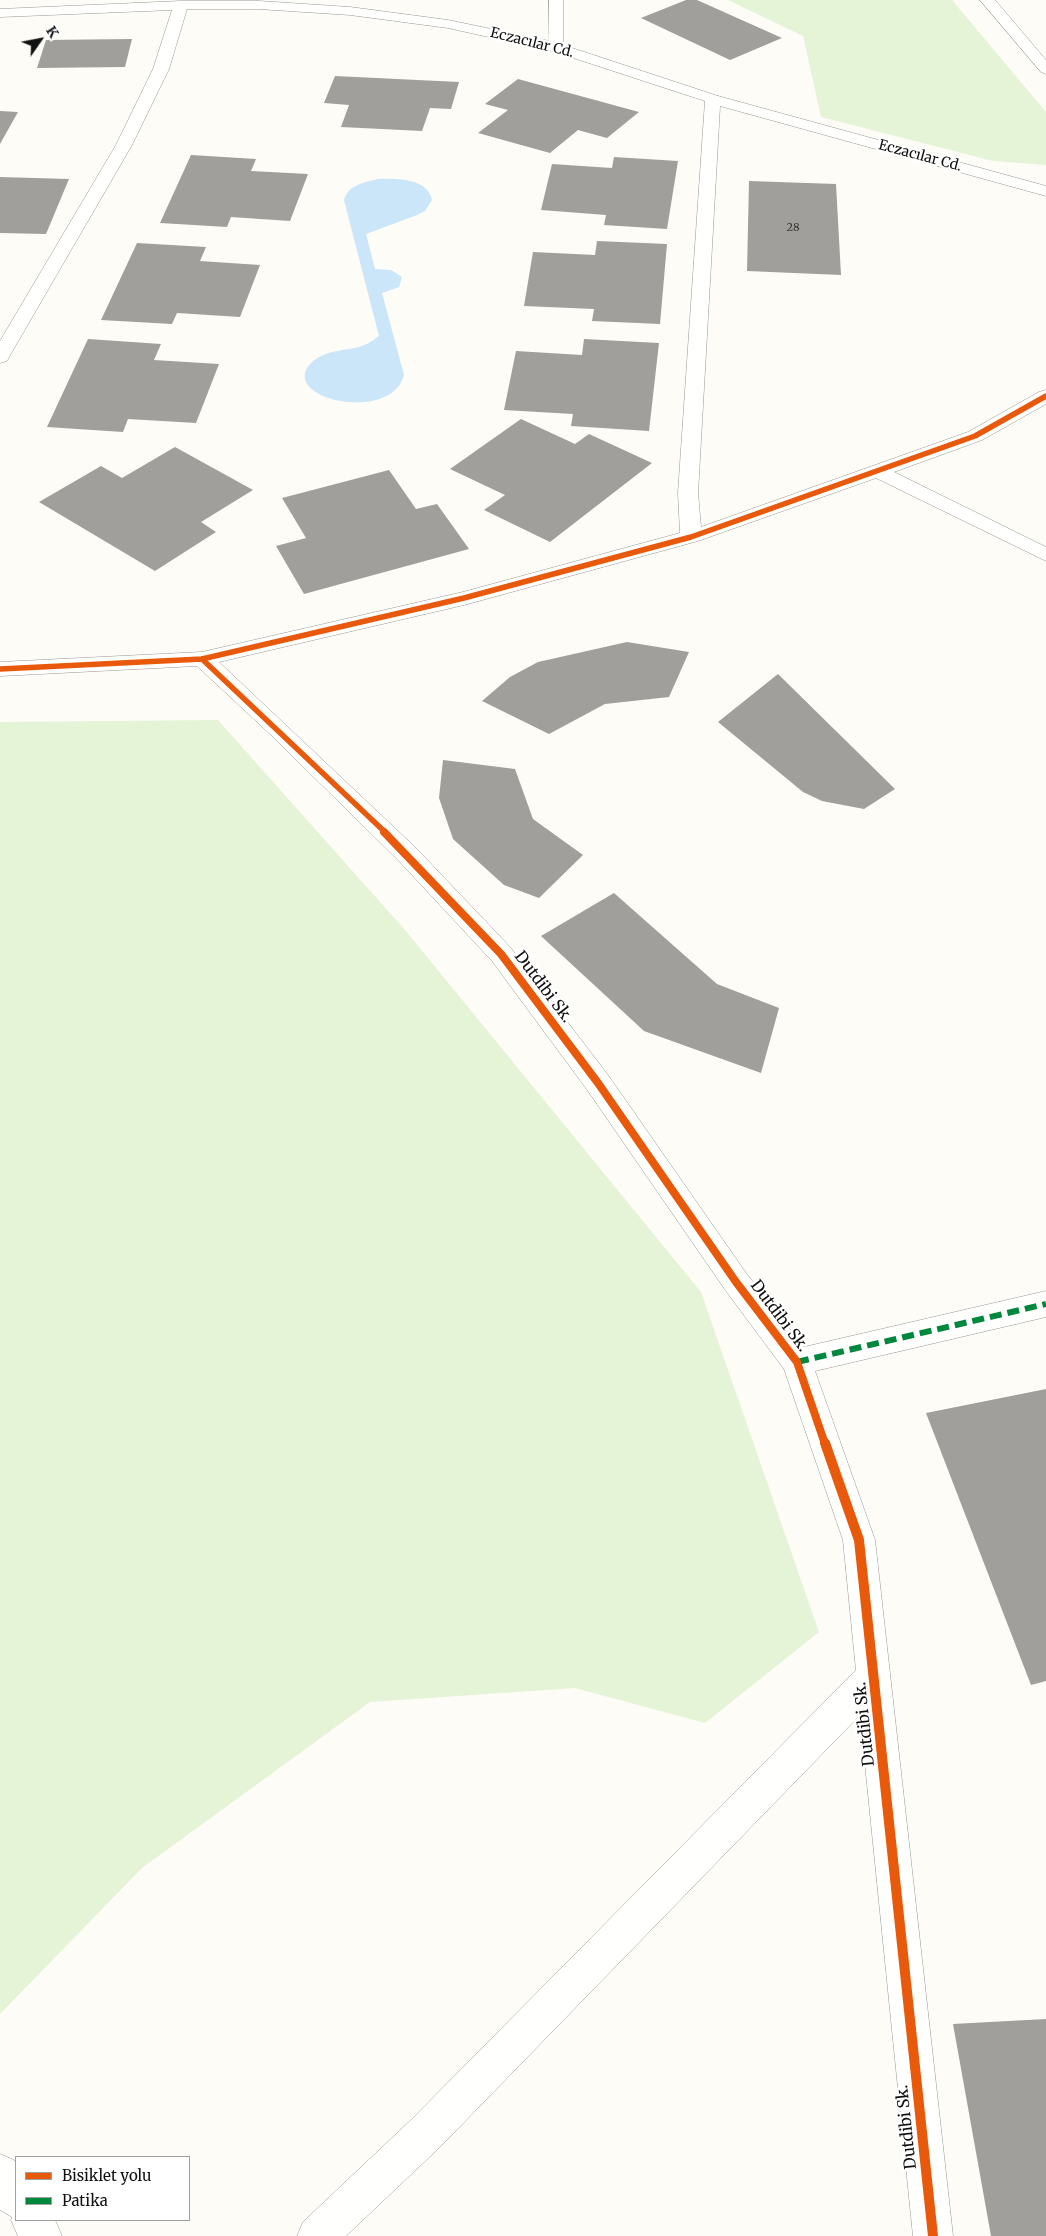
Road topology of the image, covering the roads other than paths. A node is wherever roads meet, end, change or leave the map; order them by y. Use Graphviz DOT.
graph roads {
  1 [pos="556,0"];
  2 [pos="987,0"];
  3 [pos="181,5"];
  4 [pos="0,13"];
  5 [pos="556,47"];
  6 [pos="1046,69"];
  7 [pos="713,99"];
  8 [pos="1046,191"];
  9 [pos="0,357"];
  10 [pos="1046,396"];
  11 [pos="876,471"];
  12 [pos="691,537"];
  13 [pos="1046,555"];
  14 [pos="202,659"];
  15 [pos="0,669"];
  16 [pos="1046,1304"];
  17 [pos="797,1362"];
  18 [pos="874,1676"];
  19 [pos="0,2174"];
  20 [pos="15,2196"];
  21 [pos="32,2221"];
  22 [pos="42,2236"];
  23 [pos="317,2236"];
  24 [pos="933,2236"];
  1 -- 5 [label="street"];
  2 -- 6 [label="street"];
  3 -- 4 [label="street, Eczacılar Cd."];
  3 -- 5 [label="street, Eczacılar Cd."];
  3 -- 9 [label="street"];
  5 -- 7 [label="street, Eczacılar Cd."];
  7 -- 8 [label="street, Eczacılar Cd."];
  7 -- 12 [label="street"];
  10 -- 11 [label="street"];
  11 -- 12 [label="street"];
  11 -- 13 [label="street"];
  12 -- 14 [label="street"];
  14 -- 15 [label="street"];
  14 -- 17 [label="street, Dutdibi Sk."];
  16 -- 17 [label="street"];
  17 -- 18 [label="street, Dutdibi Sk."];
  18 -- 23 [label="street"];
  18 -- 24 [label="street, Dutdibi Sk."];
  19 -- 20 [label="street"];
  21 -- 22 [label="street"];
}
